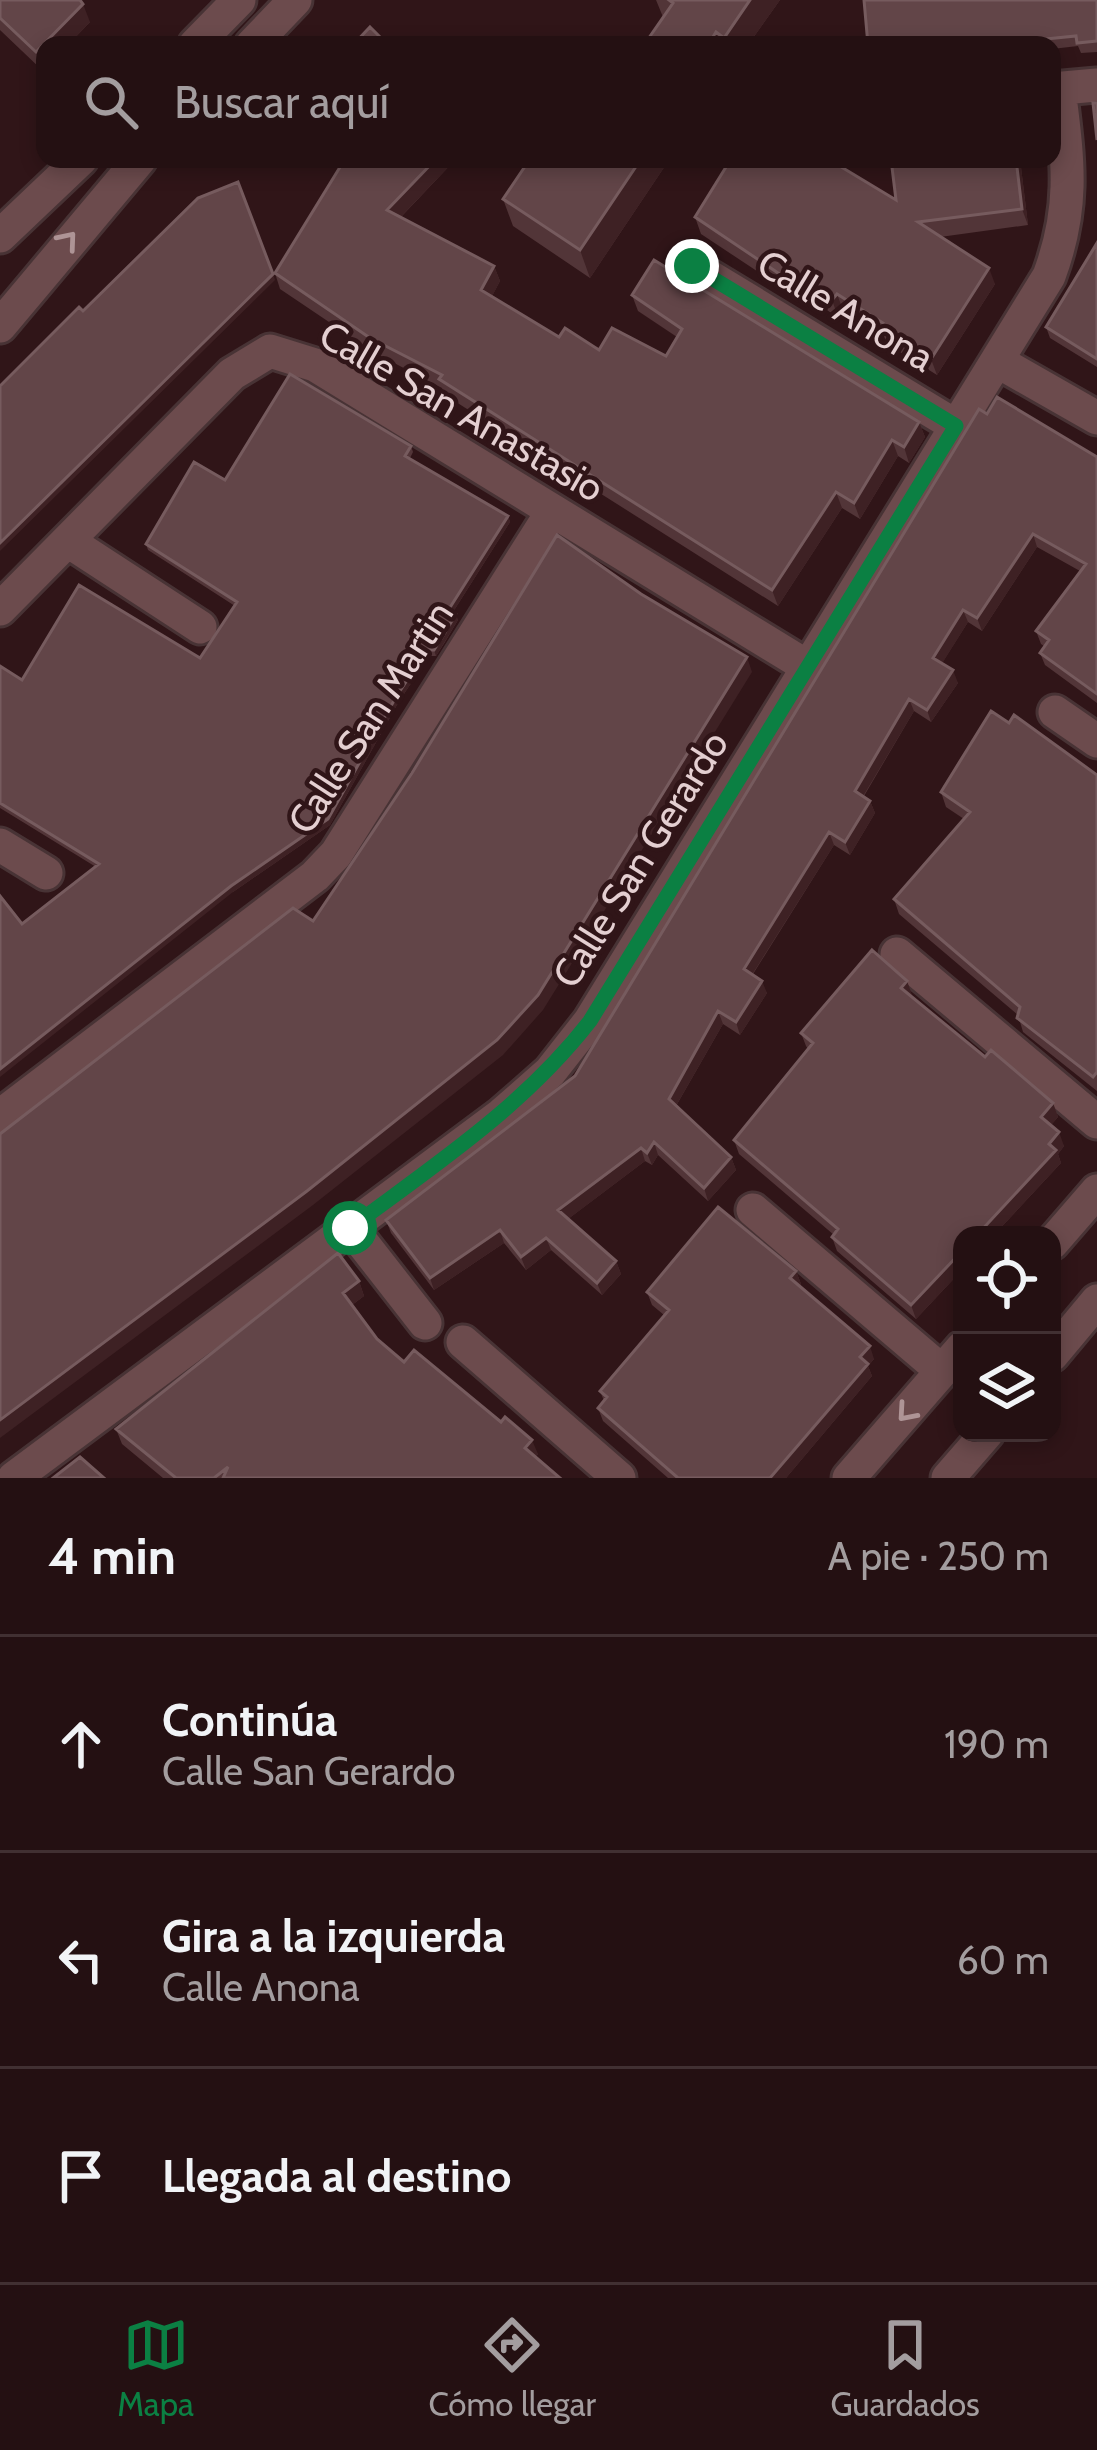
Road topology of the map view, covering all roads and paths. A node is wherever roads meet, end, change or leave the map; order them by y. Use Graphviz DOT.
graph roads {
  1 [pos="239,0"];
  2 [pos="295,0"];
  3 [pos="204,36"];
  4 [pos="261,36"];
  5 [pos="1097,85"];
  6 [pos="1061,88"];
  7 [pos="1061,126"];
  8 [pos="72,168"];
  9 [pos="132,168"];
  10 [pos="0,236"];
  11 [pos="692,266"];
  12 [pos="0,326"];
  13 [pos="997,361"];
  14 [pos="1097,418"];
  15 [pos="956,426"];
  16 [pos="552,512"];
  17 [pos="68,541"];
  18 [pos="0,609"];
  19 [pos="200,627"];
  20 [pos="808,667"];
  21 [pos="1055,712"];
  22 [pos="1097,740"];
  23 [pos="0,845"];
  24 [pos="46,873"];
  25 [pos="897,954"];
  26 [pos="0,1116"];
  27 [pos="1097,1122"];
  28 [pos="1097,1191"];
  29 [pos="753,1210"];
  30 [pos="350,1228"];
  31 [pos="1061,1233"];
  32 [pos="1097,1301"];
  33 [pos="425,1323"];
  34 [pos="463,1342"];
  35 [pos="1061,1344"];
  36 [pos="952,1359"];
  37 [pos="978,1442"];
  38 [pos="14,1478"];
  39 [pos="619,1478"];
  40 [pos="849,1478"];
  41 [pos="948,1478"];
  1 -- 3 [label="street"];
  2 -- 4 [label="street"];
  5 -- 6 [label="street"];
  7 -- 13 [label="street, Calle San Gerardo"];
  8 -- 10 [label="street"];
  12 -- 9 [label="street, one-way"];
  11 -- 15 [label="street, Calle Anona"];
  13 -- 14 [label="street"];
  13 -- 15 [label="street, Calle San Gerardo"];
  15 -- 20 [label="street, Calle San Gerardo"];
  16 -- 17 [label="street, Calle San Anastasio"];
  16 -- 20 [label="street, Calle San Anastasio"];
  16 -- 26 [label="street, Calle San Martin"];
  17 -- 18 [label="street, Calle San Anastasio"];
  17 -- 19 [label="street"];
  20 -- 30 [label="street, Calle San Gerardo"];
  21 -- 22 [label="street"];
  23 -- 24 [label="street"];
  25 -- 27 [label="street"];
  28 -- 31 [label="street"];
  29 -- 36 [label="street"];
  30 -- 33 [label="street"];
  30 -- 38 [label="street, Calle San Gerardo"];
  32 -- 35 [label="street"];
  34 -- 39 [label="street"];
  36 -- 40 [label="street, one-way"];
  37 -- 41 [label="street"];
}
